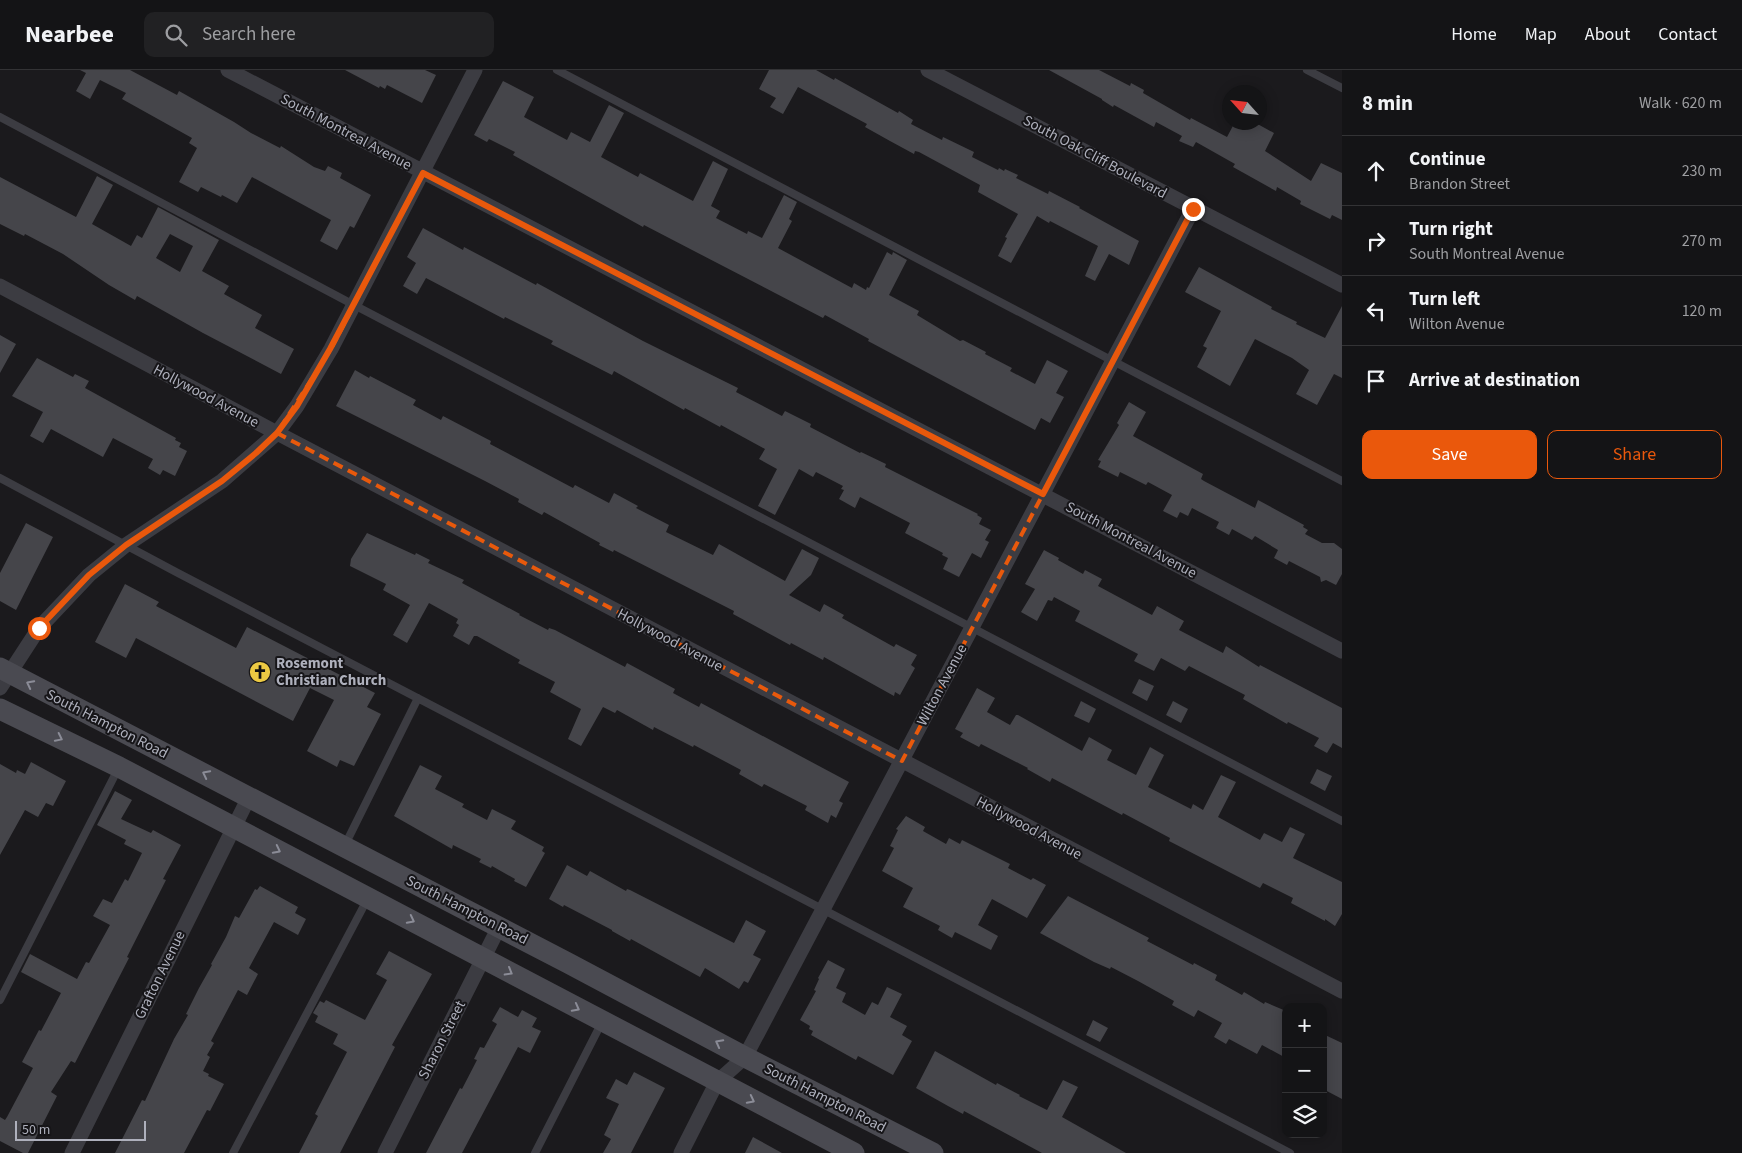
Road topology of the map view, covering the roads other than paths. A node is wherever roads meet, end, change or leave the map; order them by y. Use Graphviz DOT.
graph roads {
  1 [pos="228,70"];
  2 [pos="475,70"];
  3 [pos="557,70"];
  4 [pos="928,70"];
  5 [pos="1307,70"];
  6 [pos="1342,88"];
  7 [pos="0,117"];
  8 [pos="423,173"];
  9 [pos="1193,209"];
  10 [pos="1342,285"];
  11 [pos="0,286"];
  12 [pos="354,305"];
  13 [pos="1114,362"];
  14 [pos="277,433"];
  15 [pos="0,478"];
  16 [pos="1342,481"];
  17 [pos="1043,494"];
  18 [pos="126,545"];
  19 [pos="972,628"];
  20 [pos="1342,651"];
  21 [pos="3,676"];
  22 [pos="418,698"];
  23 [pos="0,709"];
  24 [pos="902,761"];
  25 [pos="119,767"];
  26 [pos="249,796"];
  27 [pos="1342,821"];
  28 [pos="234,828"];
  29 [pos="344,846"];
  30 [pos="368,898"];
  31 [pos="824,909"];
  32 [pos="499,927"];
  33 [pos="484,958"];
  34 [pos="1342,991"];
  35 [pos="0,1000"];
  36 [pos="602,1022"];
  37 [pos="745,1057"];
  38 [pos="717,1082"];
  39 [pos="842,1150"];
  40 [pos="72,1153"];
  41 [pos="233,1153"];
  42 [pos="385,1153"];
  43 [pos="535,1153"];
  44 [pos="681,1153"];
  45 [pos="933,1153"];
  46 [pos="1290,1153"];
  1 -- 8 [label="street, South Montreal Avenue"];
  2 -- 8 [label="street"];
  3 -- 13 [label="lane"];
  4 -- 9 [label="street, South Oak Cliff Boulevard"];
  5 -- 6 [label="lane"];
  7 -- 12 [label="lane"];
  8 -- 12 [label="street"];
  8 -- 17 [label="street, South Montreal Avenue"];
  9 -- 10 [label="street, South Oak Cliff Boulevard"];
  9 -- 13 [label="street, Wilton Avenue"];
  11 -- 14 [label="street, Hollywood Avenue"];
  12 -- 14 [label="street"];
  12 -- 19 [label="lane"];
  13 -- 16 [label="lane"];
  13 -- 17 [label="street, Wilton Avenue"];
  14 -- 18 [label="street"];
  14 -- 24 [label="street, Hollywood Avenue"];
  15 -- 18 [label="lane"];
  17 -- 19 [label="street, Wilton Avenue"];
  17 -- 20 [label="street, South Montreal Avenue"];
  18 -- 21 [label="street"];
  18 -- 22 [label="lane"];
  19 -- 24 [label="street, Wilton Avenue"];
  19 -- 27 [label="lane"];
  26 -- 21 [label="main road, South Hampton Road, one-way"];
  22 -- 29 [label="lane"];
  22 -- 31 [label="lane"];
  23 -- 25 [label="main road, one-way"];
  24 -- 31 [label="street, Wilton Avenue"];
  24 -- 34 [label="street, Hollywood Avenue"];
  25 -- 28 [label="main road"];
  25 -- 35 [label="lane"];
  26 -- 28 [label="street, Grafton Avenue"];
  26 -- 29 [label="main road, South Hampton Road"];
  28 -- 30 [label="main road, one-way"];
  28 -- 40 [label="street, Grafton Avenue"];
  29 -- 32 [label="main road, South Hampton Road"];
  30 -- 33 [label="main road, one-way"];
  30 -- 41 [label="lane"];
  31 -- 37 [label="street, Wilton Avenue"];
  31 -- 46 [label="lane"];
  32 -- 33 [label="street, Sharon Street"];
  37 -- 32 [label="main road, South Hampton Road, one-way"];
  33 -- 36 [label="main road, one-way"];
  33 -- 42 [label="street, Sharon Street"];
  36 -- 38 [label="main road"];
  36 -- 43 [label="lane"];
  37 -- 38 [label="street, Wilton Avenue"];
  37 -- 45 [label="main road, South Hampton Road"];
  38 -- 39 [label="main road, one-way"];
  38 -- 44 [label="street, Wilton Avenue"];
}
